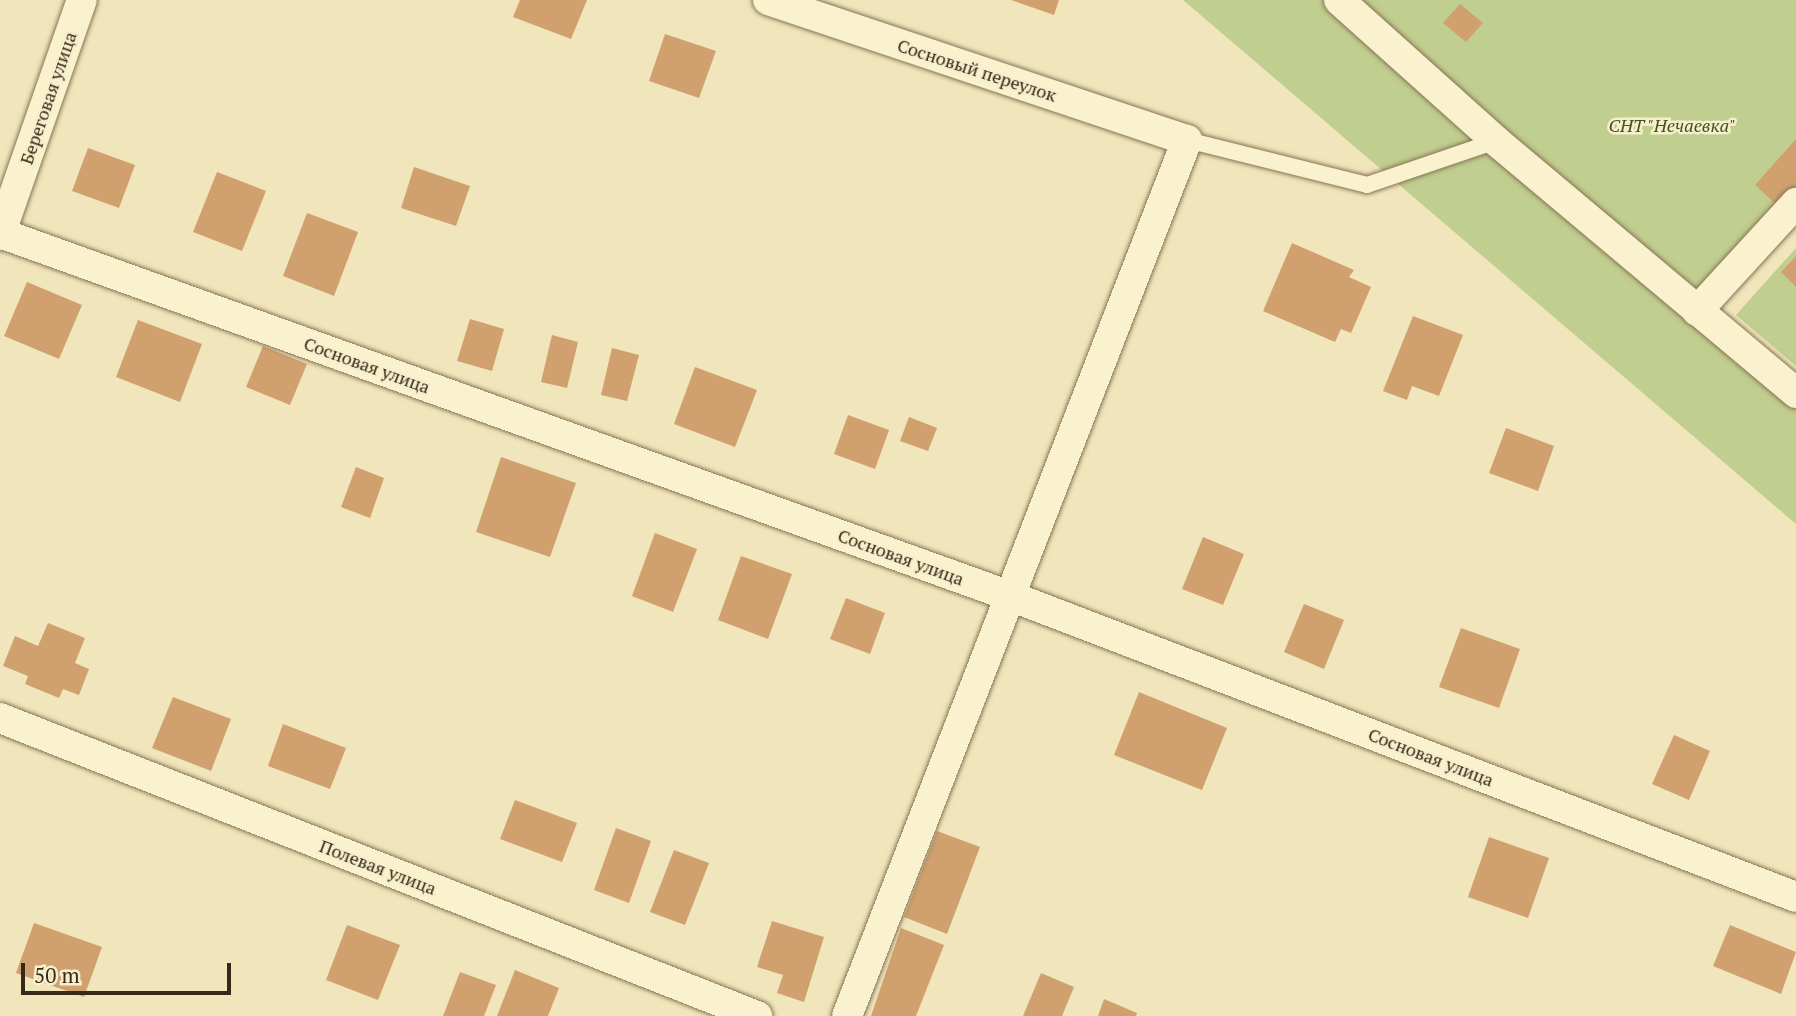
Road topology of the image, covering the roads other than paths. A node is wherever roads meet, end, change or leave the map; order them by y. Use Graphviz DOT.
graph roads {
  1 [pos="82,0"];
  2 [pos="768,0"];
  3 [pos="1352,4"];
  4 [pos="1187,140"];
  5 [pos="1496,141"];
  6 [pos="1796,203"];
  7 [pos="0,234"];
  8 [pos="1697,311"];
  9 [pos="1796,393"];
  10 [pos="1010,596"];
  11 [pos="0,718"];
  12 [pos="1796,897"];
  13 [pos="757,1016"];
  14 [pos="847,1016"];
  1 -- 7 [label="street, Береговая улица"];
  2 -- 4 [label="street, Сосновый переулок"];
  3 -- 5 [label="street"];
  4 -- 5 [label="lane"];
  4 -- 10 [label="street"];
  5 -- 8 [label="street"];
  6 -- 8 [label="street"];
  7 -- 10 [label="street, Сосновая улица"];
  8 -- 9 [label="street"];
  10 -- 12 [label="street, Сосновая улица"];
  10 -- 14 [label="street"];
  11 -- 13 [label="street, Полевая улица"];
}
